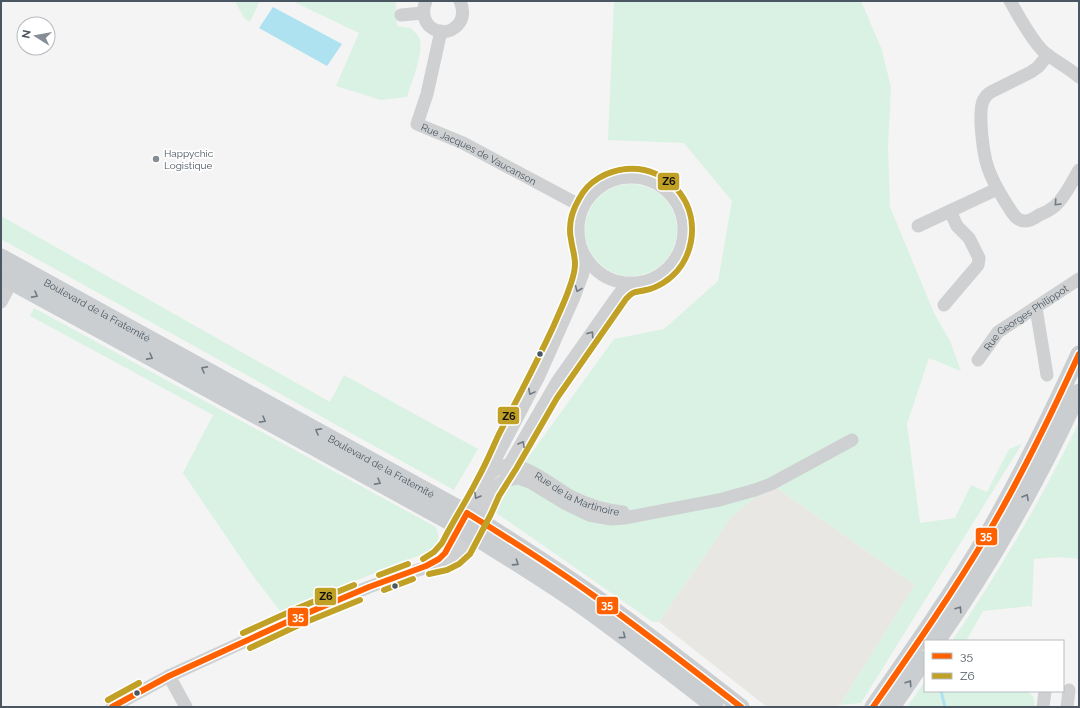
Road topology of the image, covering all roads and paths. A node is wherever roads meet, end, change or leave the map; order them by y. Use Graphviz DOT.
graph roads {
  1 [pos="460,1"];
  2 [pos="1010,1"];
  3 [pos="424,7"];
  4 [pos="401,15"];
  5 [pos="441,31"];
  6 [pos="1048,55"];
  7 [pos="1079,77"];
  8 [pos="1079,170"];
  9 [pos="997,189"];
  10 [pos="584,207"];
  11 [pos="950,211"];
  12 [pos="918,226"];
  13 [pos="582,251"];
  14 [pos="1,257"];
  15 [pos="20,267"];
  16 [pos="6,279"];
  17 [pos="1079,279"];
  18 [pos="632,284"];
  19 [pos="1,302"];
  20 [pos="944,305"];
  21 [pos="1036,308"];
  22 [pos="1079,354"];
  23 [pos="978,360"];
  24 [pos="1047,375"];
  25 [pos="1079,392"];
  26 [pos="852,440"];
  27 [pos="509,465"];
  28 [pos="490,484"];
  29 [pos="663,510"];
  30 [pos="469,524"];
  31 [pos="938,640"];
  32 [pos="924,660"];
  33 [pos="169,676"];
  34 [pos="1070,690"];
  35 [pos="1045,692"];
  36 [pos="112,707"];
  37 [pos="186,707"];
  38 [pos="715,707"];
  39 [pos="741,707"];
  40 [pos="873,707"];
  41 [pos="892,707"];
  42 [pos="1043,707"];
  43 [pos="1067,707"];
  1 -- 5 [label="street"];
  2 -- 6 [label="street"];
  3 -- 4 [label="street"];
  3 -- 5 [label="street"];
  5 -- 10 [label="street, Rue Jacques de Vaucanson"];
  6 -- 7 [label="street"];
  6 -- 9 [label="street"];
  8 -- 9 [label="street, one-way"];
  9 -- 11 [label="street"];
  10 -- 13 [label="street"];
  10 -- 18 [label="street"];
  11 -- 12 [label="street"];
  11 -- 20 [label="street"];
  13 -- 18 [label="street"];
  13 -- 28 [label="street, one-way"];
  14 -- 15 [label="main road, Boulevard de la Fraternité"];
  15 -- 16 [label="street"];
  30 -- 15 [label="main road, Boulevard de la Fraternité, one-way"];
  16 -- 19 [label="street"];
  16 -- 30 [label="main road, Boulevard de la Fraternité, one-way"];
  17 -- 21 [label="street, Rue Georges Philippot"];
  27 -- 18 [label="street, one-way"];
  21 -- 23 [label="street, Rue Georges Philippot"];
  21 -- 24 [label="street"];
  22 -- 40 [label="main road"];
  31 -- 25 [label="main road, one-way"];
  26 -- 29 [label="street, Rue de la Martinoire"];
  27 -- 28 [label="street"];
  27 -- 29 [label="street, Rue de la Martinoire"];
  28 -- 29 [label="street, Rue de la Martinoire"];
  28 -- 30 [label="street"];
  30 -- 33 [label="street"];
  30 -- 38 [label="main road, Boulevard de la Fraternité, one-way"];
  30 -- 39 [label="main road, Boulevard de la Fraternité"];
  41 -- 32 [label="main road, one-way"];
  33 -- 36 [label="street"];
  33 -- 37 [label="street"];
  34 -- 43 [label="street"];
  35 -- 42 [label="street"];
}
